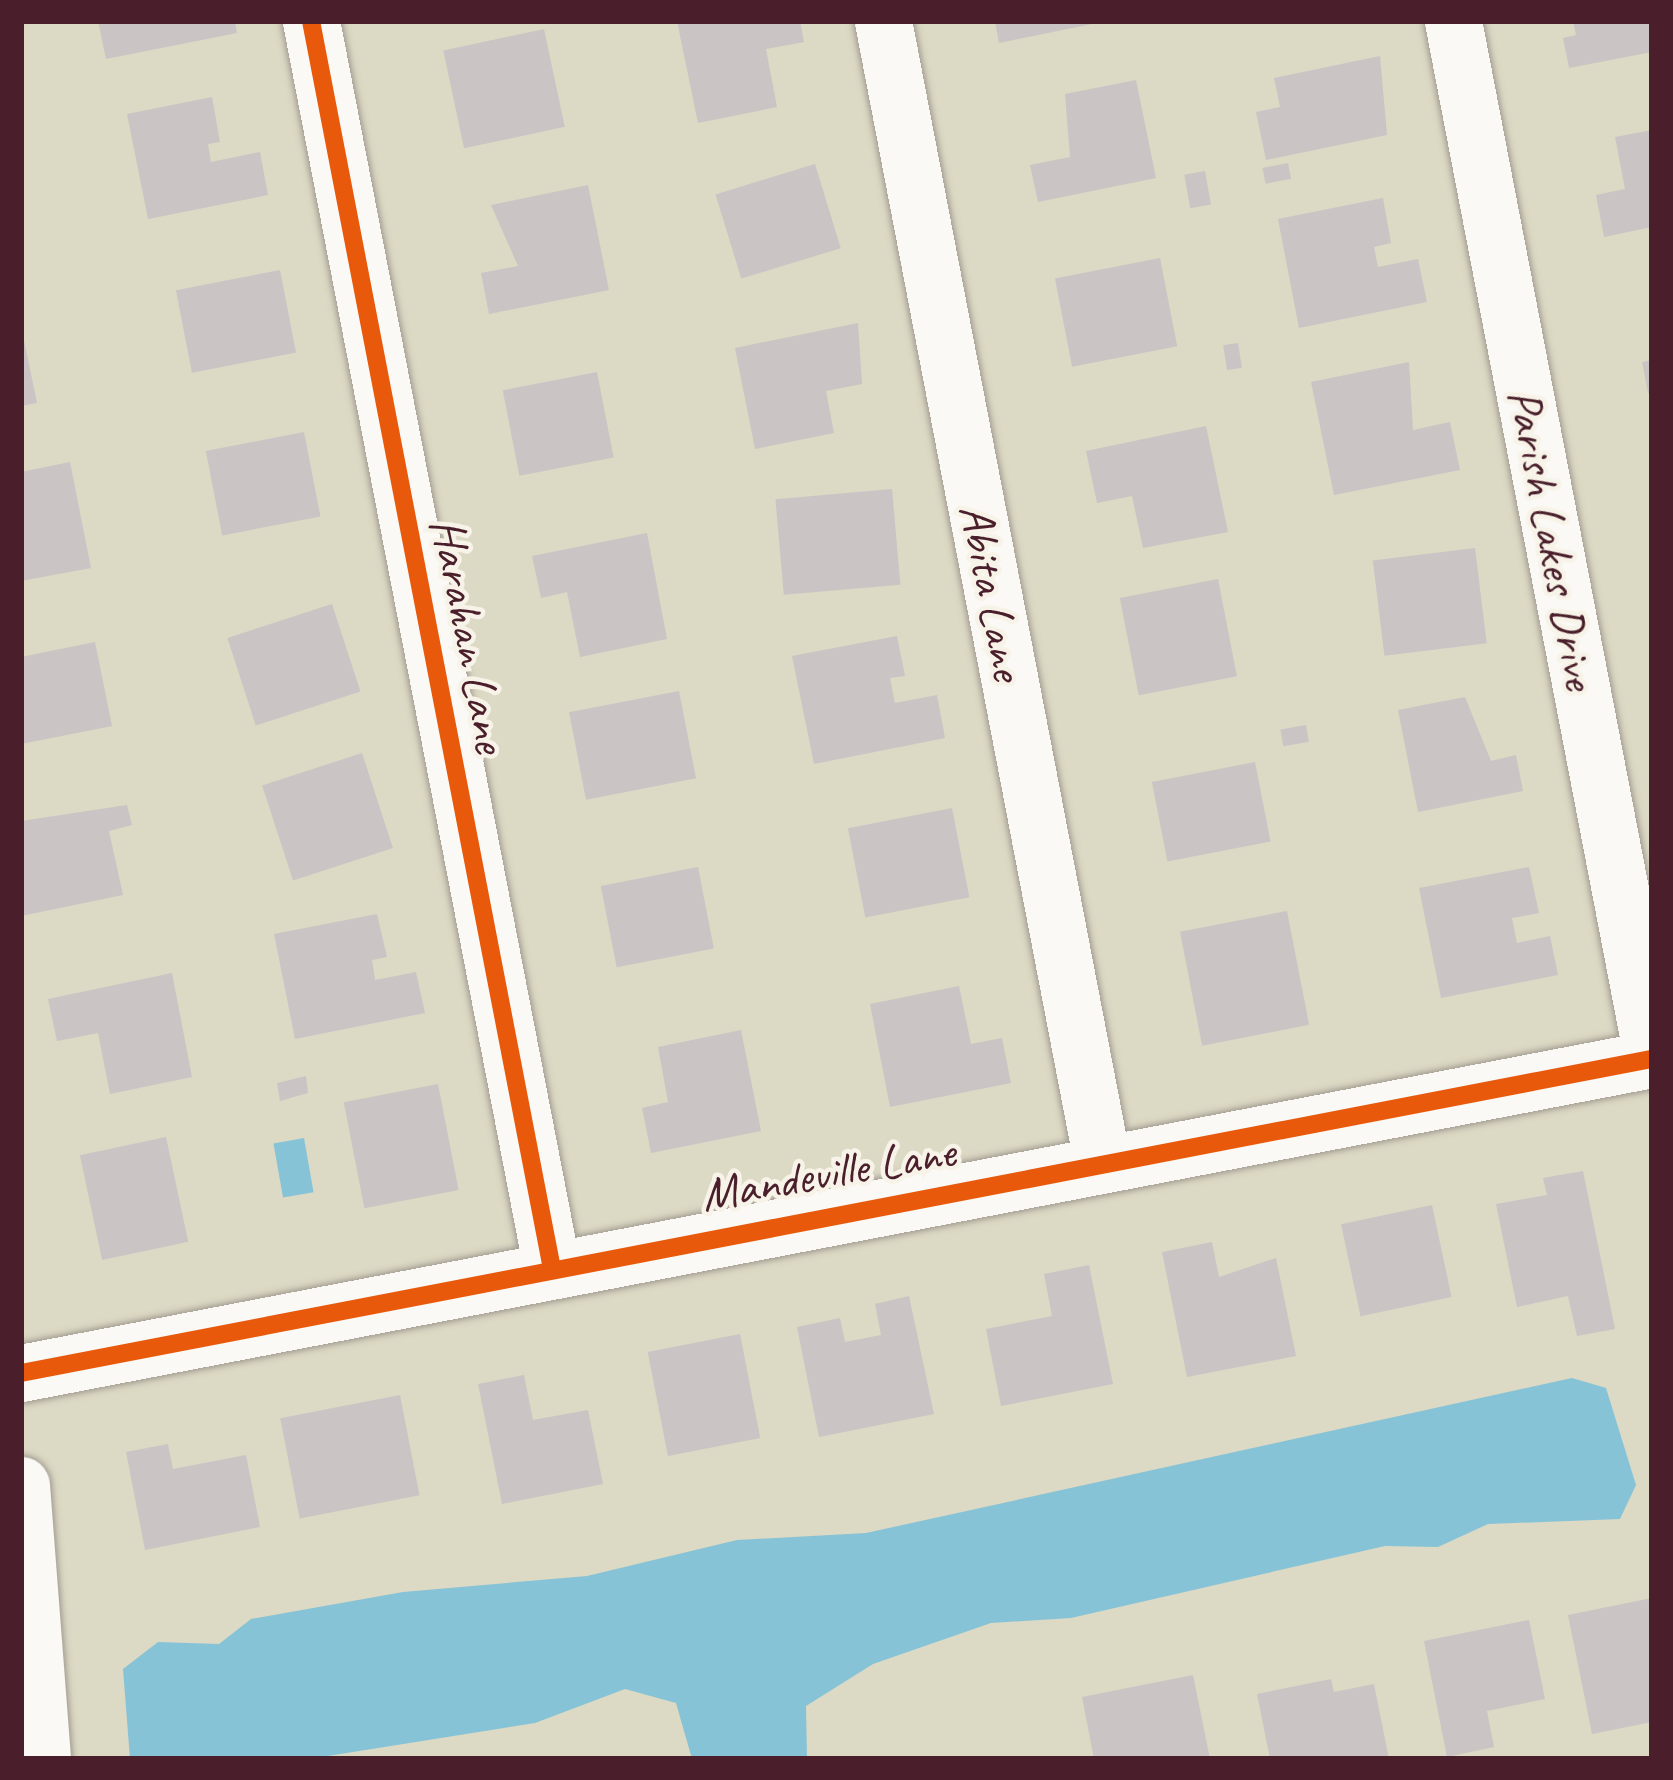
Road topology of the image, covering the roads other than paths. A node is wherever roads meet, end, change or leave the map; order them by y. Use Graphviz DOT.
graph roads {
  1 [pos="311,21"];
  2 [pos="883,21"];
  3 [pos="1453,21"];
  4 [pos="1652,1058"];
  5 [pos="1102,1162"];
  6 [pos="551,1264"];
  7 [pos="21,1373"];
  8 [pos="21,1484"];
  9 [pos="42,1759"];
  1 -- 6 [label="street, Harahan Lane"];
  2 -- 5 [label="street, Abita Lane"];
  3 -- 4 [label="street, Parish Lakes Drive"];
  4 -- 5 [label="street, Mandeville Lane"];
  5 -- 6 [label="street, Mandeville Lane"];
  6 -- 7 [label="street, Mandeville Lane"];
  8 -- 9 [label="street"];
}
